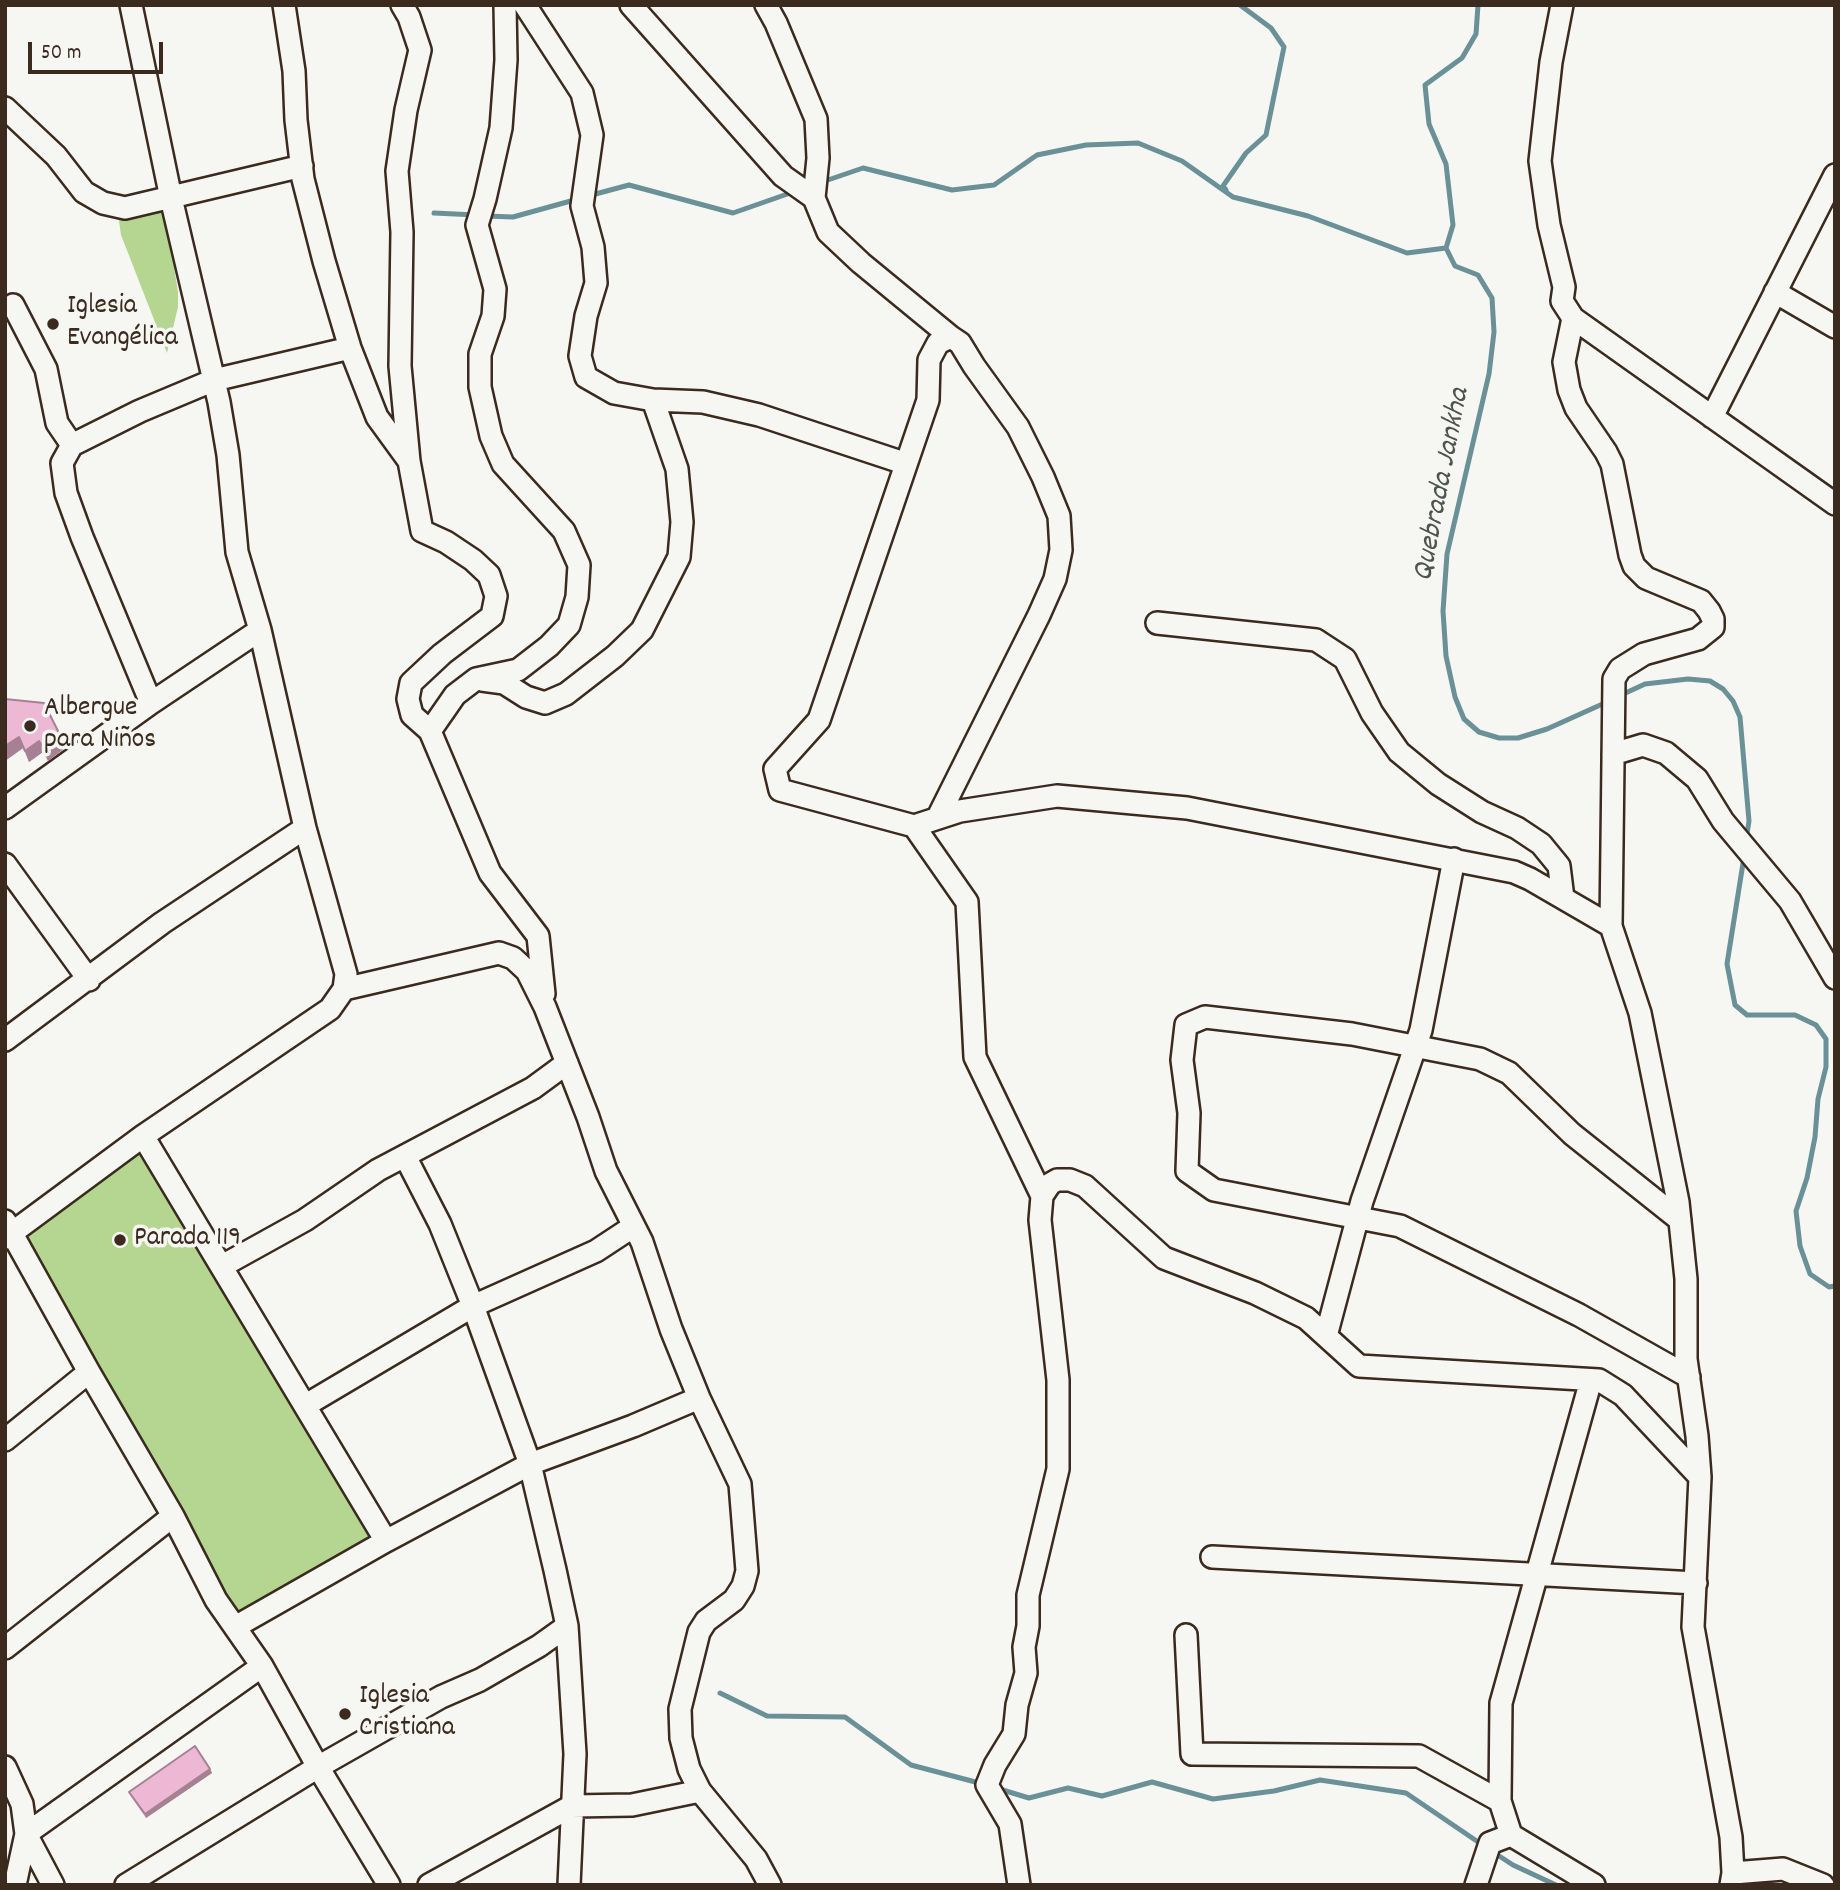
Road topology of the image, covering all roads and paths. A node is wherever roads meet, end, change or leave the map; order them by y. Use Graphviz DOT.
graph roads {
  1 [pos="131,5"];
  2 [pos="284,5"];
  3 [pos="402,5"];
  4 [pos="505,5"];
  5 [pos="524,5"];
  6 [pos="631,5"];
  7 [pos="766,5"];
  8 [pos="1562,5"];
  9 [pos="5,108"];
  10 [pos="302,166"];
  11 [pos="1835,175"];
  12 [pos="171,198"];
  13 [pos="814,198"];
  14 [pos="1775,292"];
  15 [pos="13,305"];
  16 [pos="1573,318"];
  17 [pos="1835,327"];
  18 [pos="951,337"];
  19 [pos="350,348"];
  20 [pos="214,380"];
  21 [pos="653,400"];
  22 [pos="1712,417"];
  23 [pos="72,445"];
  24 [pos="409,461"];
  25 [pos="904,463"];
  26 [pos="1835,504"];
  27 [pos="1157,623"];
  28 [pos="260,630"];
  29 [pos="476,679"];
  30 [pos="151,703"];
  31 [pos="430,731"];
  32 [pos="1613,754"];
  33 [pos="5,808"];
  34 [pos="938,817"];
  35 [pos="914,826"];
  36 [pos="305,828"];
  37 [pos="1454,859"];
  38 [pos="5,864"];
  39 [pos="1563,898"];
  40 [pos="1611,926"];
  41 [pos="1835,978"];
  42 [pos="89,980"];
  43 [pos="344,989"];
  44 [pos="545,1007"];
  45 [pos="5,1040"];
  46 [pos="1416,1046"];
  47 [pos="567,1063"];
  48 [pos="144,1136"];
  49 [pos="406,1158"];
  50 [pos="1042,1196"];
  51 [pos="1358,1217"];
  52 [pos="1680,1220"];
  53 [pos="634,1226"];
  54 [pos="8,1231"];
  55 [pos="222,1266"];
  56 [pos="473,1306"];
  57 [pos="1326,1336"];
  58 [pos="89,1372"];
  59 [pos="1689,1377"];
  60 [pos="1591,1380"];
  61 [pos="699,1398"];
  62 [pos="306,1405"];
  63 [pos="5,1440"];
  64 [pos="530,1464"];
  65 [pos="1700,1477"];
  66 [pos="173,1516"];
  67 [pos="386,1541"];
  68 [pos="1212,1557"];
  69 [pos="1537,1574"];
  70 [pos="1696,1584"];
  71 [pos="235,1626"];
  72 [pos="567,1626"];
  73 [pos="1186,1635"];
  74 [pos="5,1648"];
  75 [pos="262,1666"];
  76 [pos="5,1767"];
  77 [pos="318,1767"];
  78 [pos="700,1791"];
  79 [pos="1500,1801"];
  80 [pos="572,1806"];
  81 [pos="26,1834"];
  82 [pos="1511,1835"];
  83 [pos="1732,1879"];
  84 [pos="15,1885"];
  85 [pos="53,1885"];
  86 [pos="126,1885"];
  87 [pos="389,1885"];
  88 [pos="429,1885"];
  89 [pos="569,1885"];
  90 [pos="769,1885"];
  91 [pos="1019,1885"];
  92 [pos="1476,1885"];
  93 [pos="1594,1885"];
  94 [pos="1823,1885"];
  1 -- 12 [label="street"];
  2 -- 10 [label="street"];
  3 -- 24 [label="street"];
  4 -- 29 [label="street"];
  5 -- 21 [label="street"];
  6 -- 13 [label="street"];
  7 -- 13 [label="street"];
  8 -- 16 [label="street"];
  9 -- 12 [label="street"];
  10 -- 12 [label="street"];
  10 -- 19 [label="street"];
  11 -- 14 [label="street"];
  12 -- 20 [label="street"];
  13 -- 18 [label="street"];
  14 -- 17 [label="street"];
  14 -- 22 [label="street"];
  15 -- 23 [label="street"];
  16 -- 22 [label="street"];
  16 -- 32 [label="street"];
  18 -- 25 [label="street"];
  18 -- 34 [label="street"];
  19 -- 20 [label="street"];
  19 -- 24 [label="street"];
  20 -- 23 [label="street"];
  20 -- 28 [label="street"];
  21 -- 25 [label="street"];
  21 -- 29 [label="street"];
  22 -- 26 [label="street"];
  23 -- 30 [label="street"];
  24 -- 31 [label="street"];
  25 -- 35 [label="street"];
  27 -- 39 [label="street"];
  28 -- 30 [label="street"];
  28 -- 36 [label="street"];
  29 -- 31 [label="street"];
  30 -- 33 [label="street"];
  31 -- 44 [label="street"];
  32 -- 40 [label="street"];
  32 -- 41 [label="street"];
  34 -- 35 [label="street"];
  34 -- 37 [label="street"];
  35 -- 50 [label="street"];
  36 -- 42 [label="street"];
  36 -- 43 [label="street"];
  37 -- 39 [label="street"];
  37 -- 46 [label="street"];
  38 -- 42 [label="street"];
  39 -- 40 [label="street"];
  40 -- 52 [label="street"];
  42 -- 45 [label="street"];
  43 -- 44 [label="street"];
  43 -- 48 [label="street"];
  44 -- 47 [label="street"];
  46 -- 51 [label="street"];
  46 -- 51 [label="street"];
  46 -- 52 [label="street"];
  47 -- 49 [label="street"];
  47 -- 53 [label="street"];
  48 -- 54 [label="street"];
  48 -- 55 [label="street"];
  49 -- 55 [label="street"];
  49 -- 56 [label="street"];
  50 -- 57 [label="street"];
  50 -- 91 [label="street"];
  51 -- 57 [label="street"];
  51 -- 59 [label="street"];
  52 -- 59 [label="street"];
  53 -- 56 [label="street"];
  53 -- 61 [label="street"];
  54 -- 58 [label="street"];
  55 -- 62 [label="street"];
  56 -- 62 [label="street"];
  56 -- 64 [label="street"];
  57 -- 60 [label="street"];
  58 -- 63 [label="street"];
  58 -- 66 [label="street"];
  59 -- 65 [label="street"];
  60 -- 65 [label="street"];
  60 -- 69 [label="street"];
  61 -- 64 [label="street"];
  61 -- 78 [label="street"];
  62 -- 67 [label="street"];
  64 -- 67 [label="street"];
  64 -- 72 [label="street"];
  65 -- 70 [label="street"];
  66 -- 71 [label="street"];
  66 -- 74 [label="street"];
  67 -- 71 [label="street"];
  68 -- 69 [label="street"];
  69 -- 70 [label="street"];
  69 -- 79 [label="street"];
  70 -- 83 [label="street"];
  71 -- 75 [label="street"];
  72 -- 77 [label="street"];
  72 -- 80 [label="street"];
  73 -- 79 [label="street"];
  75 -- 77 [label="street"];
  75 -- 81 [label="street"];
  76 -- 81 [label="street"];
  77 -- 86 [label="street"];
  77 -- 87 [label="street"];
  78 -- 80 [label="street"];
  78 -- 90 [label="street"];
  79 -- 82 [label="street"];
  80 -- 88 [label="street"];
  80 -- 89 [label="street"];
  81 -- 84 [label="street"];
  81 -- 85 [label="street"];
  82 -- 92 [label="street"];
  82 -- 93 [label="street"];
  83 -- 94 [label="street"];
}
